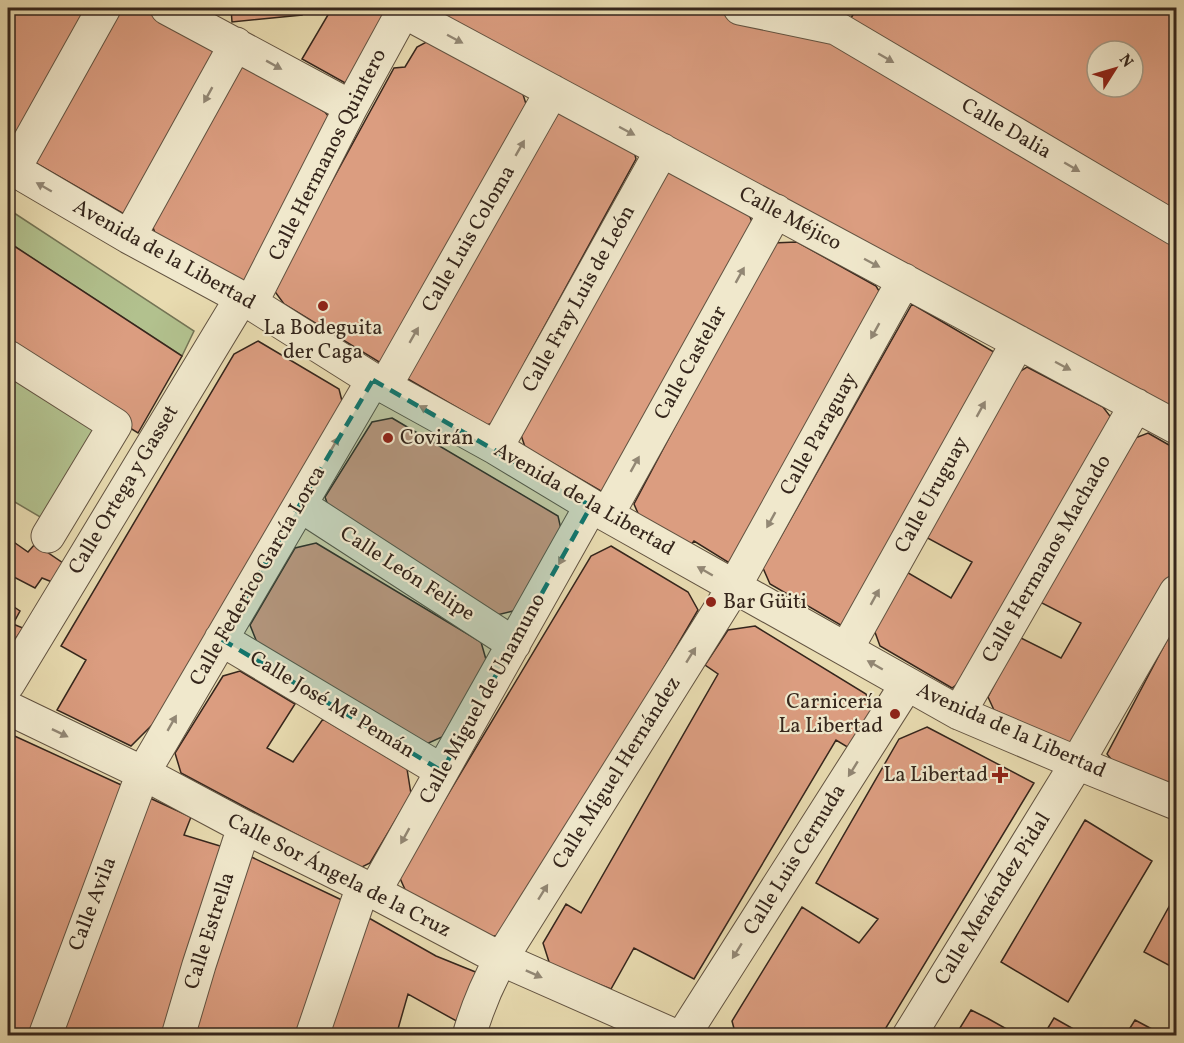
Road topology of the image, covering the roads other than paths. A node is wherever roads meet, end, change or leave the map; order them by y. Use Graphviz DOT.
graph roads {
  1 [pos="104,8"];
  2 [pos="167,8"];
  3 [pos="740,8"];
  4 [pos="404,9"];
  5 [pos="841,18"];
  6 [pos="236,44"];
  7 [pos="552,91"];
  8 [pos="351,107"];
  9 [pos="662,150"];
  10 [pos="11,168"];
  11 [pos="776,211"];
  12 [pos="1176,229"];
  13 [pos="129,237"];
  14 [pos="904,280"];
  15 [pos="247,300"];
  16 [pos="1018,342"];
  17 [pos="8,357"];
  18 [pos="379,383"];
  19 [pos="1136,405"];
  20 [pos="1176,427"];
  21 [pos="496,448"];
  22 [pos="300,505"];
  23 [pos="599,510"];
  24 [pos="48,536"];
  25 [pos="734,587"];
  26 [pos="1176,592"];
  27 [pos="221,639"];
  28 [pos="514,644"];
  29 [pos="847,648"];
  30 [pos="8,684"];
  31 [pos="907,684"];
  32 [pos="8,708"];
  33 [pos="959,713"];
  34 [pos="1077,763"];
  35 [pos="442,771"];
  36 [pos="143,773"];
  37 [pos="1176,803"];
  38 [pos="244,827"];
  39 [pos="369,889"];
  40 [pos="501,959"];
  41 [pos="45,1035"];
  42 [pos="178,1035"];
  43 [pos="312,1035"];
  44 [pos="469,1035"];
  45 [pos="675,1035"];
  46 [pos="683,1035"];
  47 [pos="909,1035"];
  1 -- 10 [label="street"];
  2 -- 6 [label="street"];
  3 -- 5 [label="street, Calle Dalia"];
  4 -- 7 [label="street, Calle Méjico, one-way"];
  4 -- 8 [label="street, Calle Hermanos Quintero"];
  5 -- 12 [label="street, Calle Dalia, one-way"];
  6 -- 8 [label="street, one-way"];
  6 -- 13 [label="street, one-way"];
  7 -- 9 [label="street, Calle Méjico, one-way"];
  18 -- 7 [label="street, Calle Luis Coloma, one-way"];
  8 -- 15 [label="street, Calle Hermanos Quintero"];
  9 -- 11 [label="street, Calle Méjico"];
  9 -- 21 [label="street, Calle Fray Luis de León"];
  13 -- 10 [label="street, Avenida de la Libertad, one-way"];
  11 -- 14 [label="street, Calle Méjico, one-way"];
  23 -- 11 [label="street, Calle Castelar, one-way"];
  13 -- 15 [label="street, Avenida de la Libertad"];
  14 -- 16 [label="street, Calle Méjico"];
  14 -- 25 [label="street, Calle Paraguay, one-way"];
  15 -- 18 [label="street, Avenida de la Libertad"];
  15 -- 30 [label="street, Calle Ortega y Gasset"];
  16 -- 19 [label="street, Calle Méjico, one-way"];
  29 -- 16 [label="street, Calle Uruguay, one-way"];
  17 -- 24 [label="street"];
  21 -- 18 [label="street, Avenida de la Libertad, one-way"];
  22 -- 18 [label="street, Calle Federico García Lorca, one-way"];
  19 -- 20 [label="street, Calle Méjico"];
  19 -- 33 [label="street, Calle Hermanos Machado"];
  21 -- 23 [label="street, Avenida de la Libertad"];
  22 -- 27 [label="street, Calle Federico García Lorca"];
  22 -- 28 [label="street, Calle León Felipe"];
  25 -- 23 [label="street, Avenida de la Libertad, one-way"];
  23 -- 28 [label="street, Calle Miguel de Unamuno, one-way"];
  25 -- 29 [label="street, Avenida de la Libertad"];
  40 -- 25 [label="street, Calle Miguel Hernández, one-way"];
  26 -- 34 [label="street, Calle Menéndez Pidal"];
  27 -- 35 [label="street, Calle José Mª Pemán"];
  36 -- 27 [label="street, Calle Federico García Lorca, one-way"];
  28 -- 35 [label="street, Calle Miguel de Unamuno"];
  31 -- 29 [label="street, Avenida de la Libertad, one-way"];
  31 -- 33 [label="street, Avenida de la Libertad"];
  31 -- 46 [label="street, Calle Luis Cernuda, one-way"];
  32 -- 36 [label="street, Calle Sor Ángela de la Cruz, one-way"];
  33 -- 34 [label="street, Avenida de la Libertad"];
  34 -- 37 [label="street, Avenida de la Libertad"];
  34 -- 47 [label="street, Calle Menéndez Pidal"];
  35 -- 39 [label="street, Calle Miguel de Unamuno, one-way"];
  36 -- 38 [label="street, Calle Sor Ángela de la Cruz"];
  36 -- 41 [label="street, Calle Avila"];
  38 -- 39 [label="street, Calle Sor Ángela de la Cruz"];
  38 -- 42 [label="street, Calle Estrella"];
  39 -- 40 [label="street, Calle Sor Ángela de la Cruz"];
  39 -- 43 [label="street, Calle Miguel de Unamuno"];
  40 -- 44 [label="street, Calle Miguel Hernández"];
  40 -- 45 [label="street, Calle Sor Ángela de la Cruz, one-way"];
}
